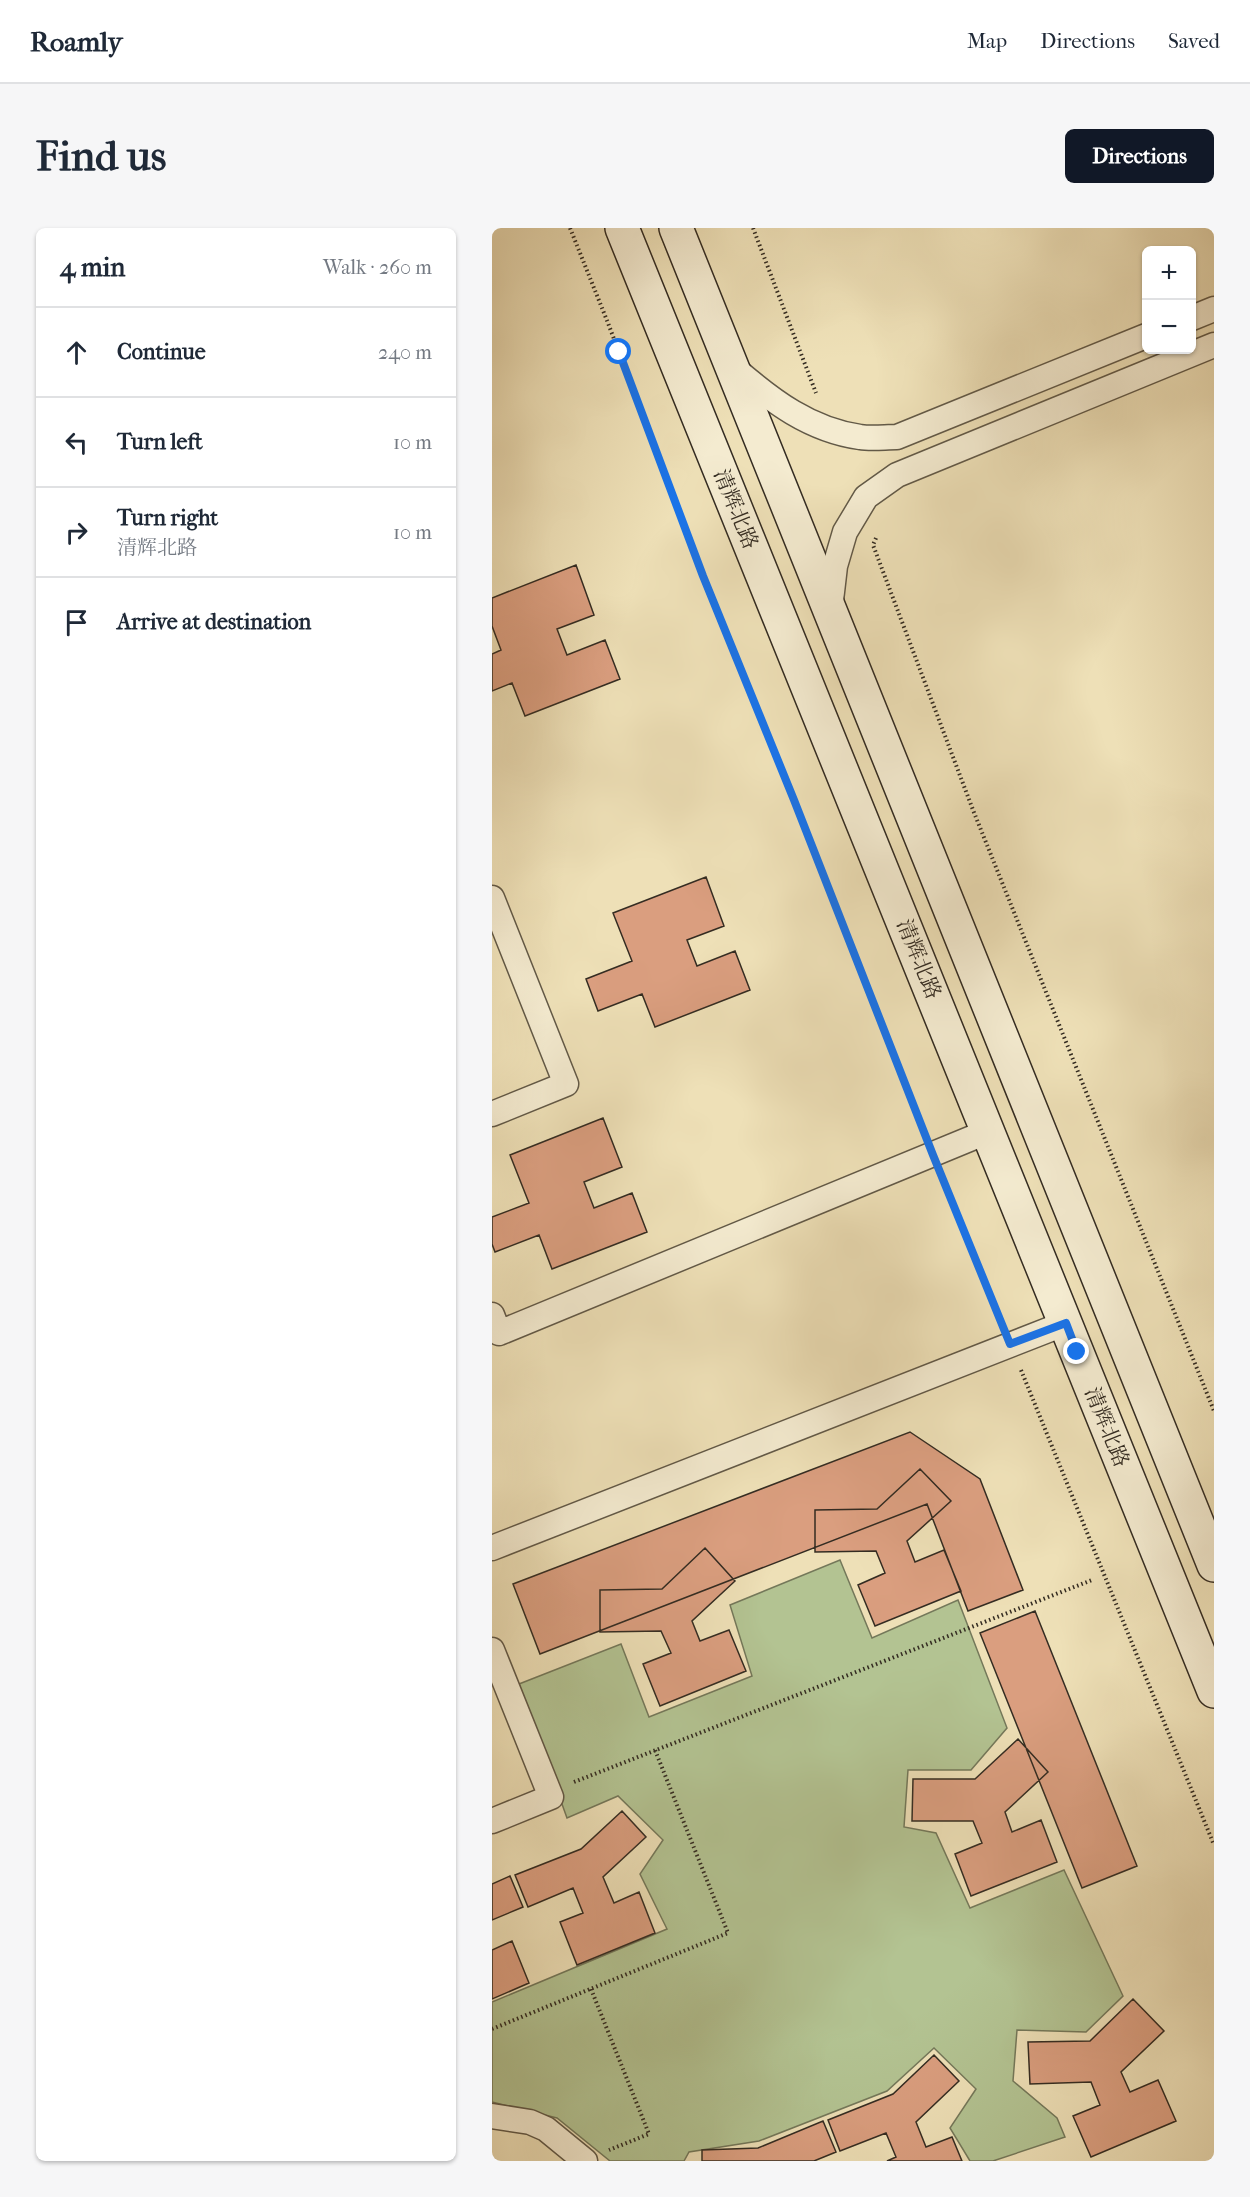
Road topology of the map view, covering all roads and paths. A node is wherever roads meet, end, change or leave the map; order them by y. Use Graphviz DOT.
graph roads {
  1 [pos="570,228"];
  2 [pos="622,228"];
  3 [pos="676,228"];
  4 [pos="753,228"];
  5 [pos="1214,309"];
  6 [pos="1196,316"];
  7 [pos="1142,338"];
  8 [pos="1214,345"];
  9 [pos="731,366"];
  10 [pos="824,399"];
  11 [pos="877,534"];
  12 [pos="830,612"];
  13 [pos="492,898"];
  14 [pos="492,1114"];
  15 [pos="989,1131"];
  16 [pos="933,1155"];
  17 [pos="492,1315"];
  18 [pos="1066,1323"];
  19 [pos="1010,1344"];
  20 [pos="1214,1411"];
  21 [pos="492,1548"];
  22 [pos="1214,1565"];
  23 [pos="1092,1580"];
  24 [pos="492,1650"];
  25 [pos="1214,1691"];
  26 [pos="655,1750"];
  27 [pos="551,1797"];
  28 [pos="492,1821"];
  29 [pos="1214,1845"];
  30 [pos="591,1989"];
  31 [pos="492,2029"];
  32 [pos="492,2116"];
  33 [pos="584,2161"];
  1 -- 16 [label="path"];
  2 -- 15 [label="main road, 清辉北路"];
  3 -- 9 [label="main road"];
  4 -- 10 [label="path"];
  5 -- 6 [label="street"];
  7 -- 9 [label="street"];
  8 -- 12 [label="street"];
  9 -- 12 [label="main road"];
  11 -- 20 [label="path"];
  12 -- 22 [label="main road"];
  13 -- 14 [label="street"];
  15 -- 16 [label="street"];
  15 -- 18 [label="main road, 清辉北路"];
  16 -- 17 [label="street"];
  16 -- 19 [label="path"];
  18 -- 19 [label="street"];
  18 -- 25 [label="main road, 清辉北路"];
  19 -- 21 [label="street"];
  19 -- 29 [label="path"];
  23 -- 26 [label="path"];
  24 -- 27 [label="street"];
  26 -- 27 [label="path"];
  26 -- 30 [label="path"];
  27 -- 28 [label="street"];
  30 -- 31 [label="path"];
  30 -- 33 [label="path"];
  32 -- 33 [label="street"];
}
